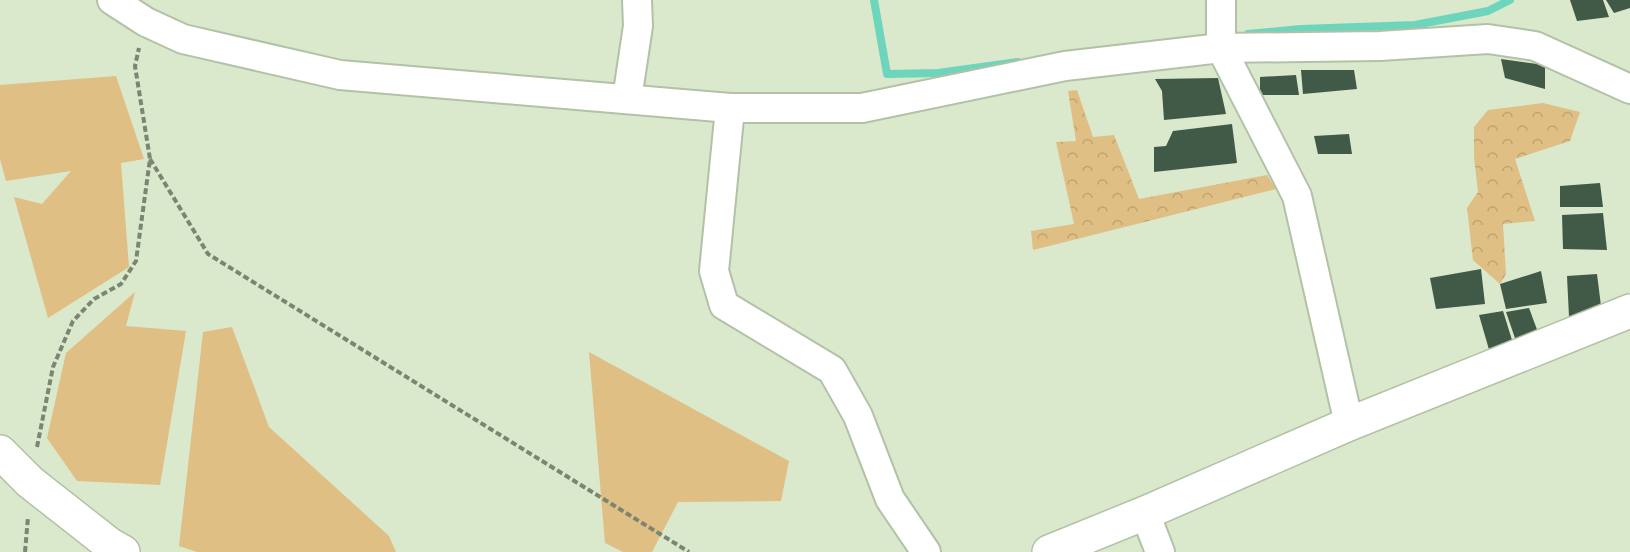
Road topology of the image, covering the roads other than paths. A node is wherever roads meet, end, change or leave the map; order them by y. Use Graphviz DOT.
graph roads {
  1 [pos="112,0"];
  2 [pos="637,0"];
  3 [pos="1221,0"];
  4 [pos="1221,48"];
  5 [pos="1630,89"];
  6 [pos="627,99"];
  7 [pos="730,108"];
  8 [pos="1630,311"];
  9 [pos="1349,424"];
  10 [pos="0,452"];
  11 [pos="1145,513"];
  12 [pos="123,552"];
  13 [pos="926,552"];
  14 [pos="1049,552"];
  15 [pos="1160,552"];
  1 -- 6 [label="street"];
  2 -- 6 [label="street"];
  3 -- 4 [label="street"];
  4 -- 5 [label="street"];
  4 -- 7 [label="street"];
  4 -- 9 [label="street"];
  6 -- 7 [label="street"];
  7 -- 13 [label="street"];
  8 -- 9 [label="street"];
  9 -- 11 [label="street"];
  10 -- 12 [label="street"];
  11 -- 14 [label="street"];
  11 -- 15 [label="street"];
}
